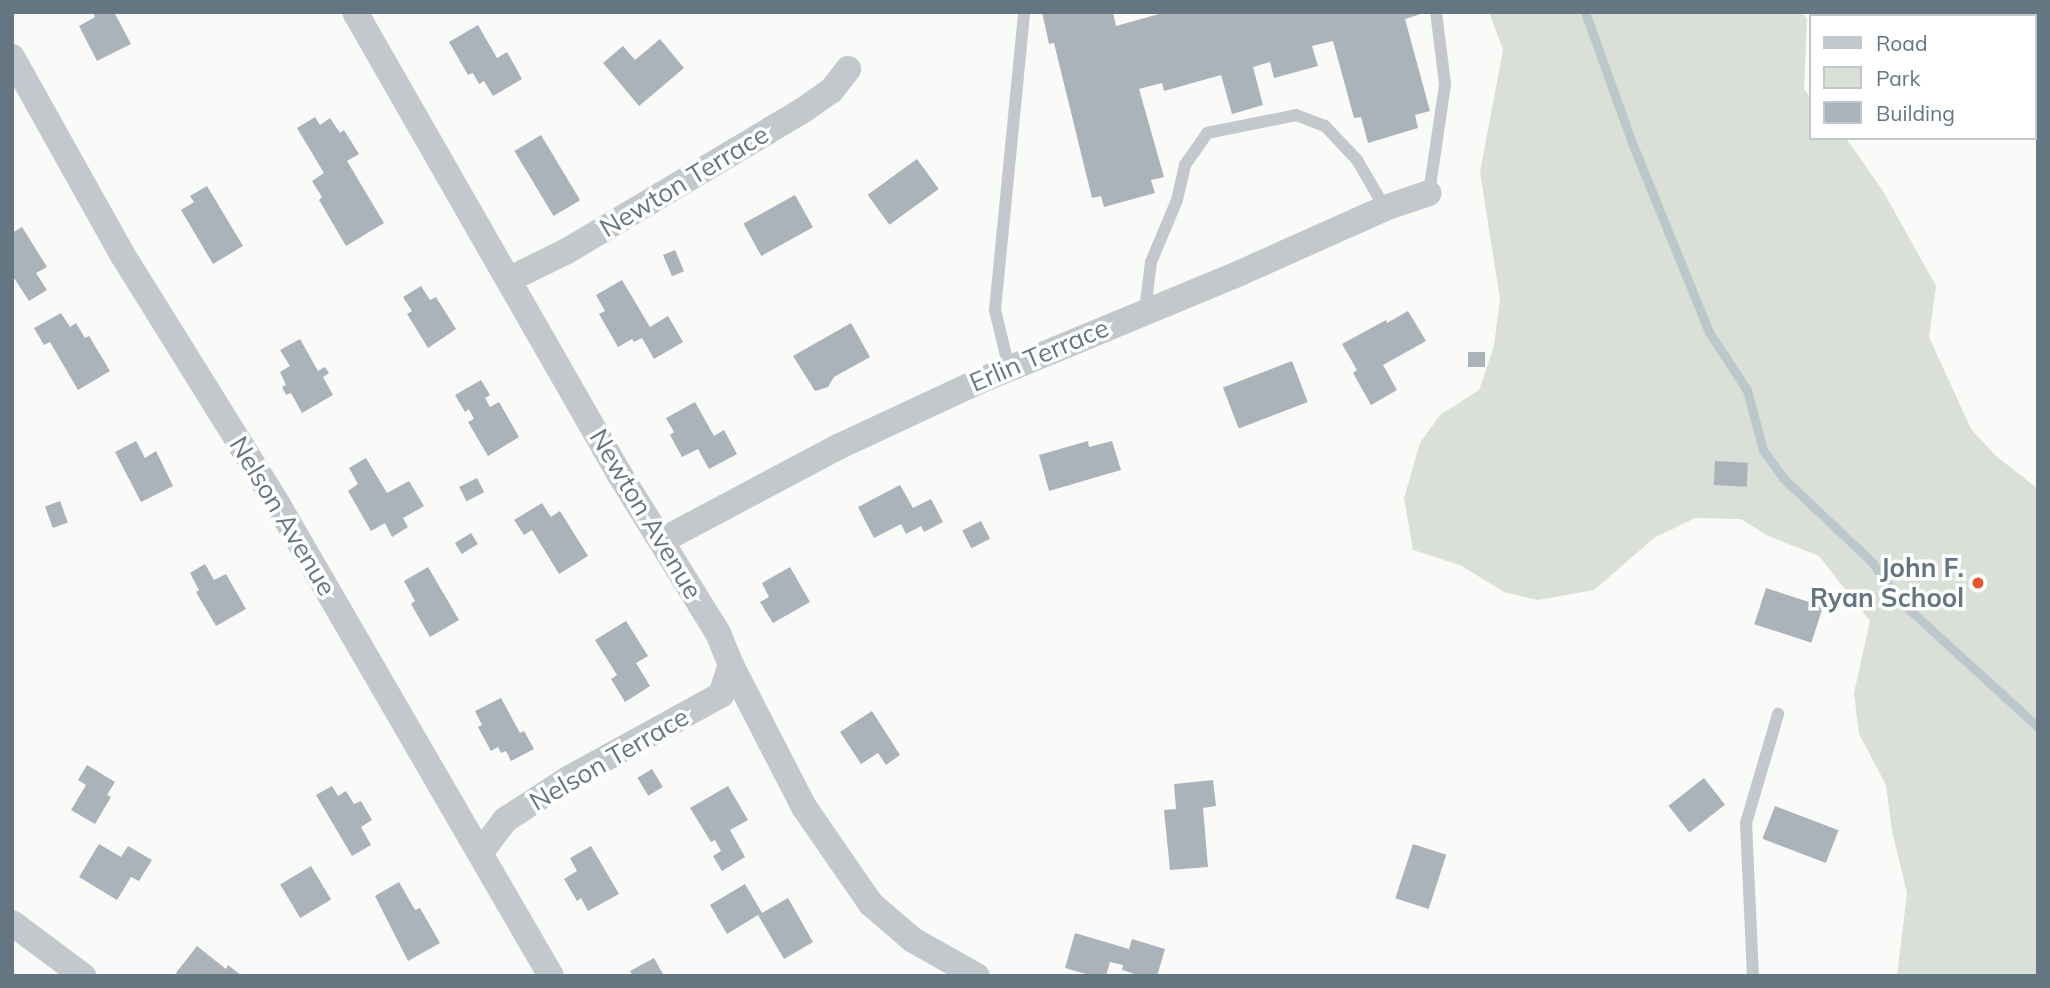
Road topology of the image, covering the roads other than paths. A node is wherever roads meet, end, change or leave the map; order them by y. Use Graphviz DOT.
graph roads {
  1 [pos="355,12"];
  2 [pos="1024,12"];
  3 [pos="1436,12"];
  4 [pos="12,57"];
  5 [pos="848,69"];
  6 [pos="1429,193"];
  7 [pos="1385,208"];
  8 [pos="510,279"];
  9 [pos="1145,310"];
  10 [pos="1009,368"];
  11 [pos="661,541"];
  12 [pos="731,665"];
  13 [pos="1778,714"];
  14 [pos="481,852"];
  15 [pos="12,923"];
  16 [pos="83,976"];
  17 [pos="551,976"];
  18 [pos="977,976"];
  19 [pos="1753,976"];
  1 -- 8 [label="street, Newton Avenue"];
  2 -- 10 [label="lane"];
  3 -- 6 [label="lane"];
  4 -- 14 [label="street, Nelson Avenue"];
  5 -- 8 [label="street, Newton Terrace"];
  6 -- 7 [label="street, Erlin Terrace"];
  7 -- 9 [label="street, Erlin Terrace"];
  7 -- 9 [label="lane"];
  8 -- 11 [label="street, Newton Avenue"];
  9 -- 10 [label="street, Erlin Terrace"];
  10 -- 11 [label="street, Erlin Terrace"];
  11 -- 12 [label="street, Newton Avenue"];
  12 -- 14 [label="street, Nelson Terrace"];
  12 -- 18 [label="street, Newton Avenue"];
  13 -- 19 [label="lane"];
  14 -- 17 [label="street, Nelson Avenue"];
  15 -- 16 [label="street"];
}
